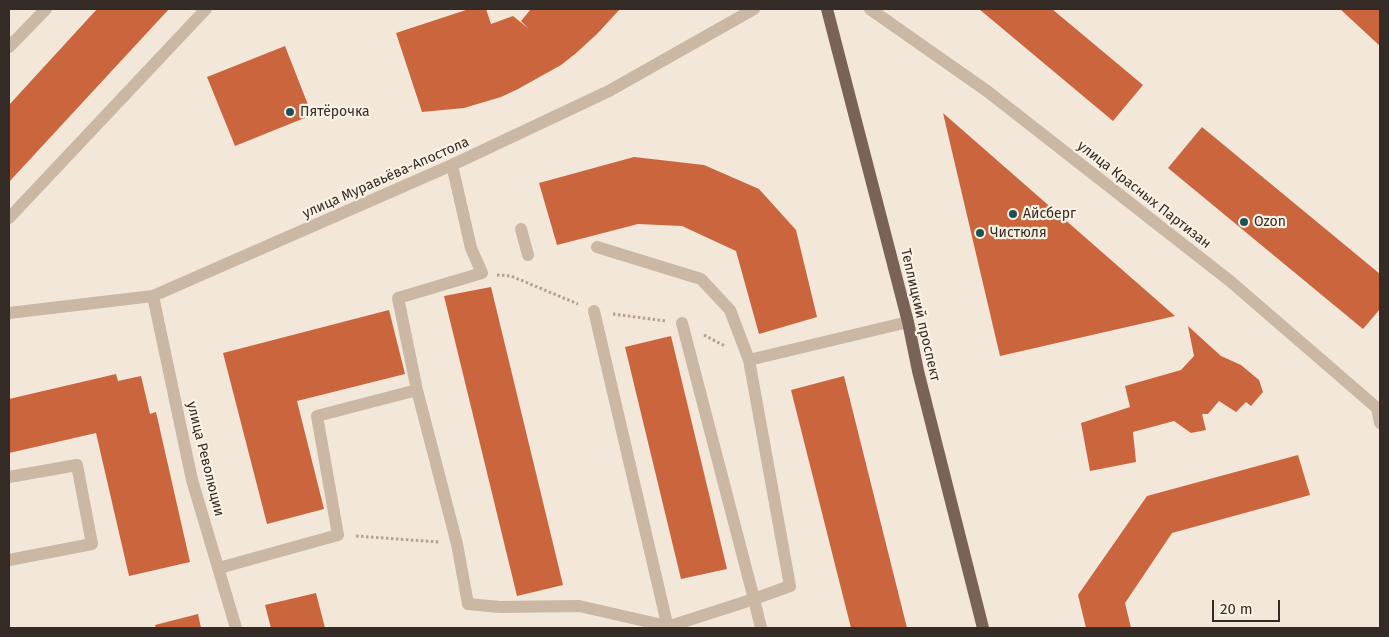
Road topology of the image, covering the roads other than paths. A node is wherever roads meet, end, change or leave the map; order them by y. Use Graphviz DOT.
graph roads {
  1 [pos="46,9"];
  2 [pos="206,9"];
  3 [pos="754,9"];
  4 [pos="827,9"];
  5 [pos="870,9"];
  6 [pos="9,47"];
  7 [pos="452,166"];
  8 [pos="9,218"];
  9 [pos="521,229"];
  10 [pos="597,247"];
  11 [pos="528,255"];
  12 [pos="153,296"];
  13 [pos="594,311"];
  14 [pos="9,313"];
  15 [pos="908,322"];
  16 [pos="682,323"];
  17 [pos="749,360"];
  18 [pos="417,390"];
  19 [pos="1380,423"];
  20 [pos="9,477"];
  21 [pos="9,560"];
  22 [pos="219,568"];
  23 [pos="754,599"];
  24 [pos="236,628"];
  25 [pos="666,628"];
  26 [pos="761,628"];
  27 [pos="983,628"];
  1 -- 6 [label="street"];
  2 -- 8 [label="street"];
  3 -- 7 [label="street, улица Муравьёва-Апостола"];
  4 -- 15 [label="main road, Теплицкий проспект"];
  5 -- 19 [label="street, улица Красных Партизан"];
  7 -- 12 [label="street, улица Муравьёва-Апостола"];
  7 -- 18 [label="street"];
  9 -- 11 [label="street"];
  10 -- 17 [label="street"];
  12 -- 14 [label="street, улица Муравьёва-Апостола"];
  12 -- 22 [label="street, улица Революции"];
  13 -- 25 [label="street"];
  15 -- 17 [label="street"];
  15 -- 27 [label="main road, Теплицкий проспект"];
  16 -- 23 [label="street"];
  17 -- 23 [label="street"];
  18 -- 22 [label="street"];
  18 -- 25 [label="street"];
  20 -- 21 [label="street"];
  22 -- 24 [label="street, улица Революции"];
  23 -- 25 [label="street"];
  23 -- 26 [label="street"];
}
